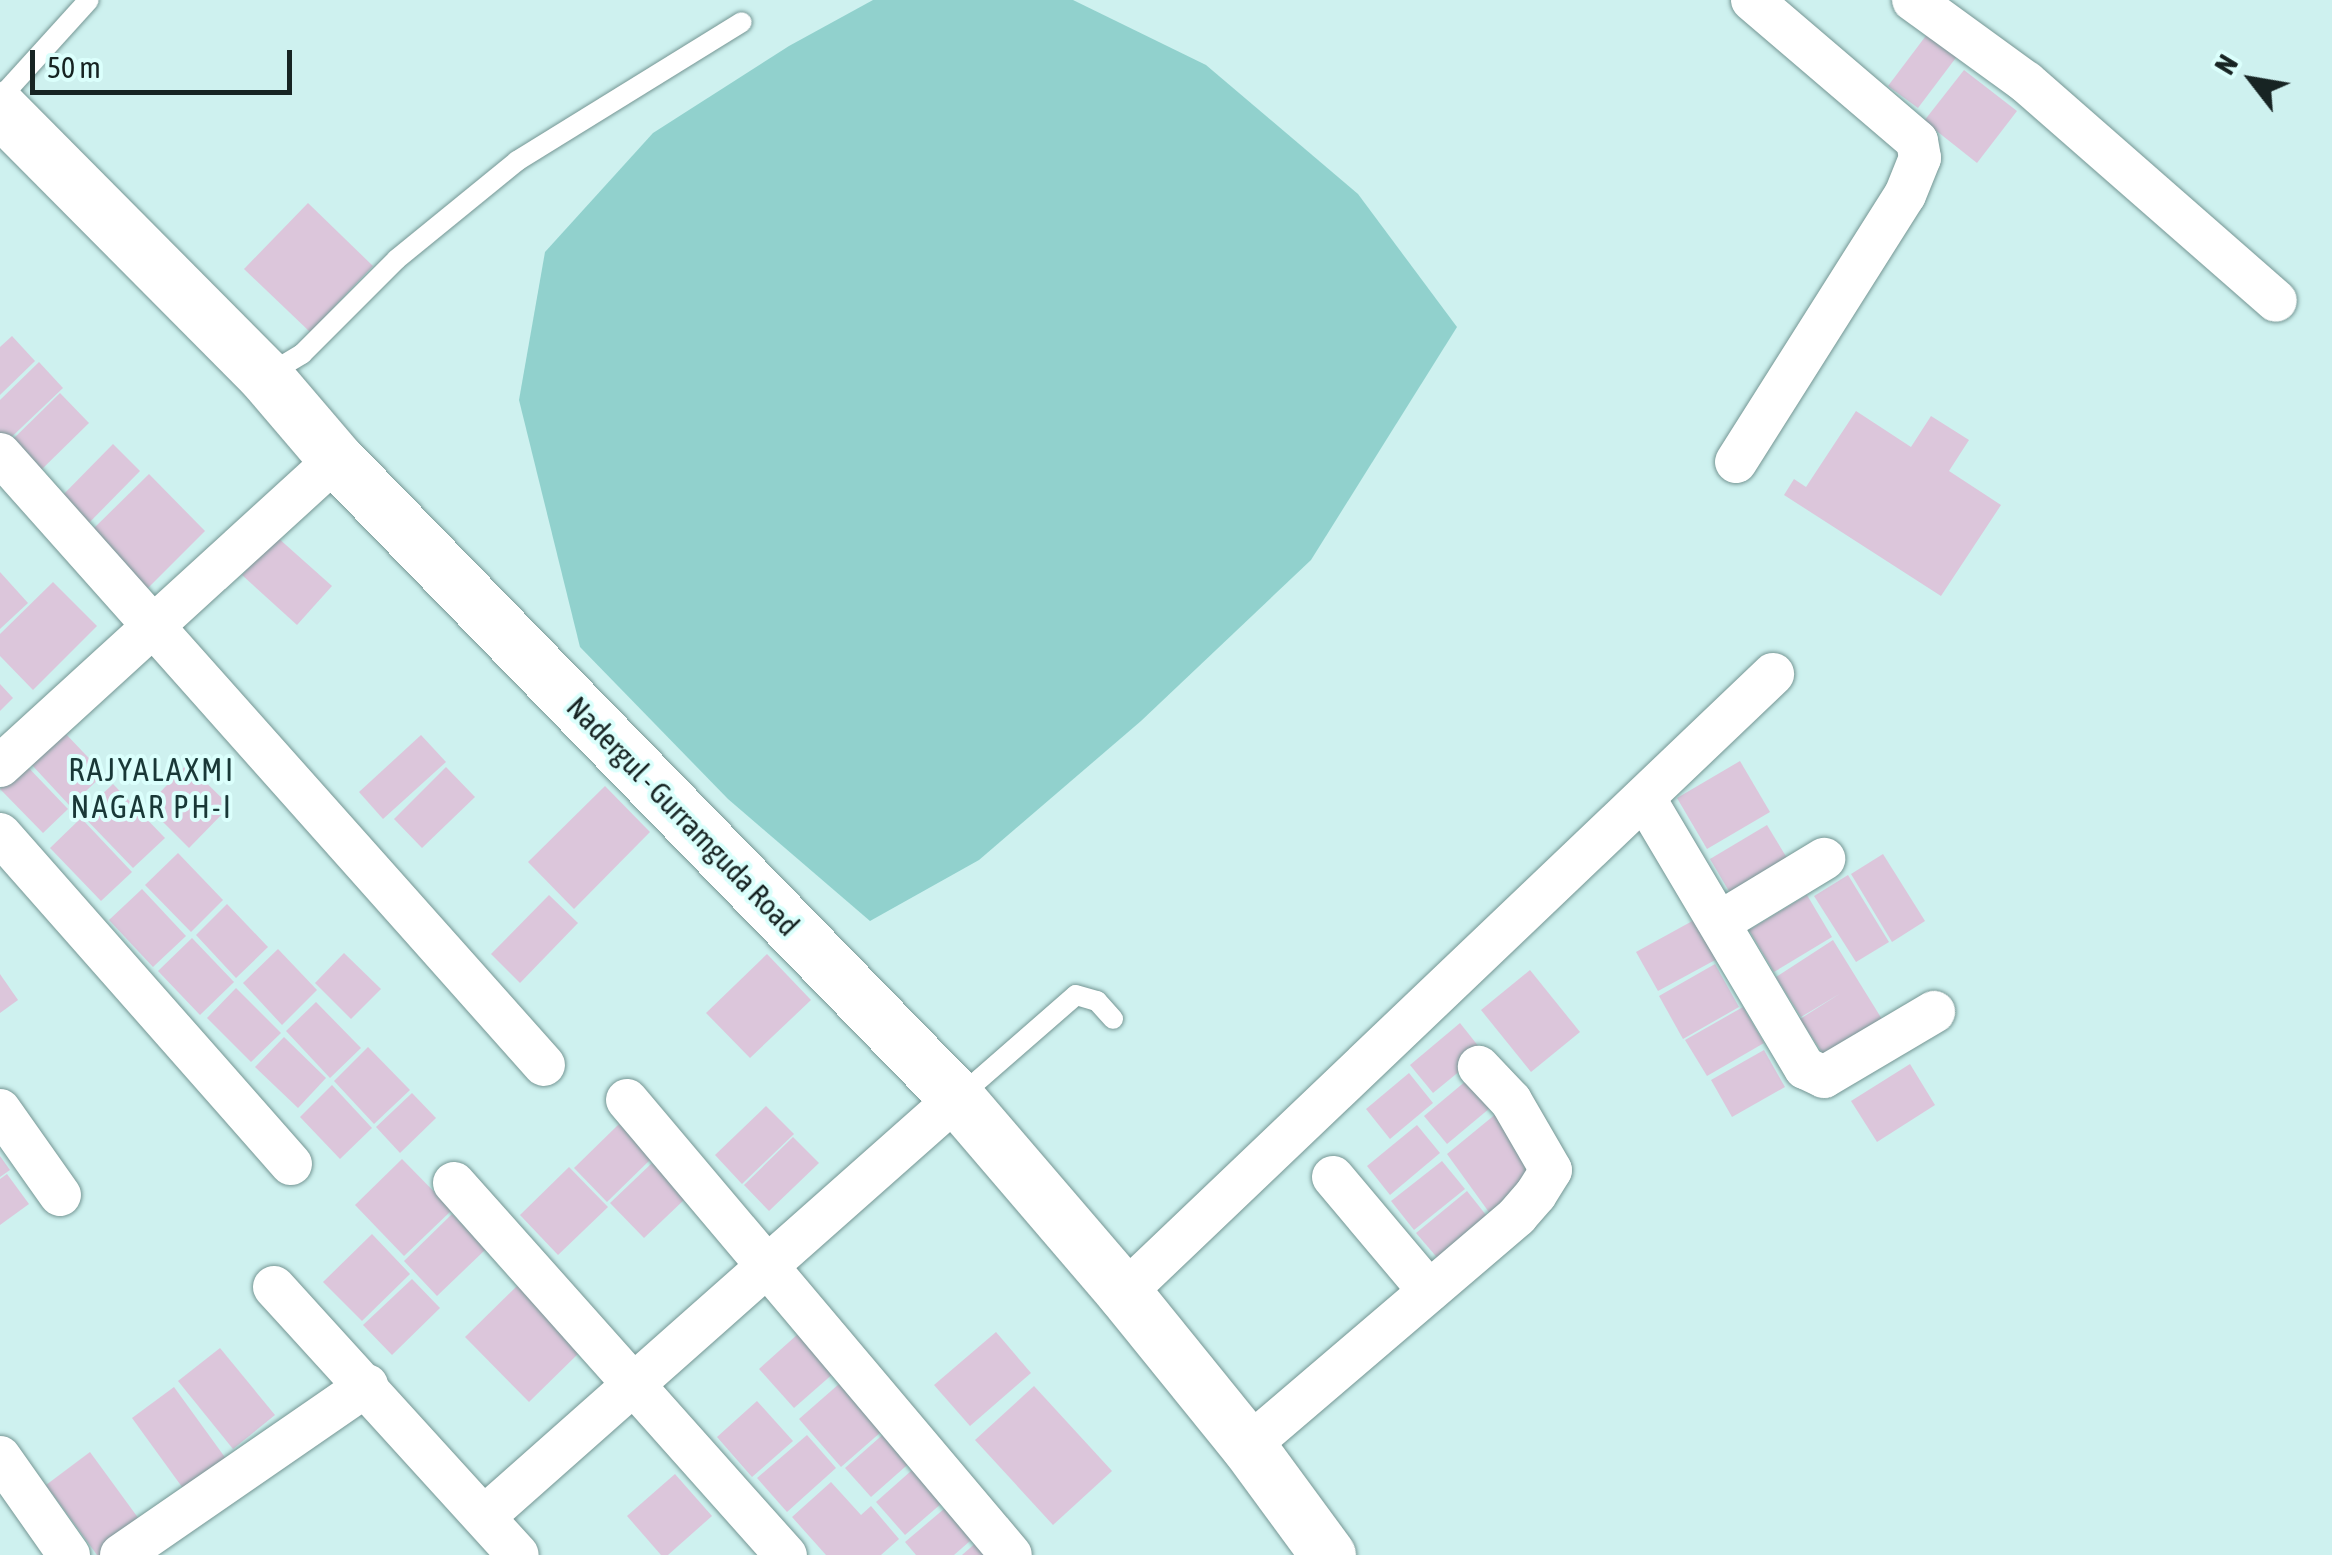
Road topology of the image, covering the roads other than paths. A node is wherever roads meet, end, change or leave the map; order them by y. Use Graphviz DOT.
graph roads {
  1 [pos="90,0"];
  2 [pos="1752,0"];
  3 [pos="1913,0"];
  4 [pos="742,22"];
  5 [pos="0,98"];
  6 [pos="0,109"];
  7 [pos="2276,301"];
  8 [pos="265,376"];
  9 [pos="0,454"];
  10 [pos="336,460"];
  11 [pos="1736,462"];
  12 [pos="155,627"];
  13 [pos="1773,674"];
  14 [pos="0,766"];
  15 [pos="1645,800"];
  16 [pos="0,834"];
  17 [pos="1824,859"];
  18 [pos="1720,922"];
  19 [pos="1934,1012"];
  20 [pos="1114,1020"];
  21 [pos="544,1064"];
  22 [pos="1479,1066"];
  23 [pos="958,1098"];
  24 [pos="627,1100"];
  25 [pos="0,1110"];
  26 [pos="291,1164"];
  27 [pos="1332,1177"];
  28 [pos="454,1183"];
  29 [pos="60,1195"];
  30 [pos="769,1266"];
  31 [pos="274,1288"];
  32 [pos="1429,1290"];
  33 [pos="1124,1292"];
  34 [pos="367,1385"];
  35 [pos="636,1386"];
  36 [pos="1248,1446"];
  37 [pos="0,1458"];
  38 [pos="484,1516"];
  39 [pos="69,1555"];
  40 [pos="121,1555"];
  41 [pos="518,1555"];
  42 [pos="786,1555"];
  43 [pos="1011,1555"];
  44 [pos="1328,1555"];
  1 -- 5 [label="lane"];
  2 -- 11 [label="street"];
  3 -- 7 [label="street"];
  4 -- 8 [label="lane"];
  6 -- 8 [label="main road, Nadergul - Gurramguda Road"];
  8 -- 10 [label="main road, Nadergul - Gurramguda Road"];
  9 -- 12 [label="street"];
  10 -- 12 [label="street"];
  10 -- 23 [label="main road, Nadergul - Gurramguda Road"];
  12 -- 14 [label="street"];
  12 -- 21 [label="street"];
  13 -- 15 [label="street"];
  15 -- 18 [label="street"];
  15 -- 33 [label="street"];
  16 -- 26 [label="street"];
  17 -- 18 [label="street"];
  18 -- 19 [label="street"];
  20 -- 23 [label="lane"];
  22 -- 32 [label="street"];
  23 -- 30 [label="street"];
  23 -- 33 [label="main road, Nadergul - Gurramguda Road"];
  24 -- 30 [label="street"];
  25 -- 29 [label="street"];
  27 -- 32 [label="street"];
  28 -- 35 [label="street"];
  30 -- 35 [label="street"];
  30 -- 43 [label="street"];
  31 -- 34 [label="street"];
  32 -- 36 [label="street"];
  33 -- 36 [label="main road, Nadergul - Gurramguda Road"];
  34 -- 38 [label="street"];
  34 -- 40 [label="street"];
  35 -- 38 [label="street"];
  35 -- 42 [label="street"];
  36 -- 44 [label="main road, Nadergul - Gurramguda Road"];
  37 -- 39 [label="street"];
  38 -- 41 [label="street"];
}
